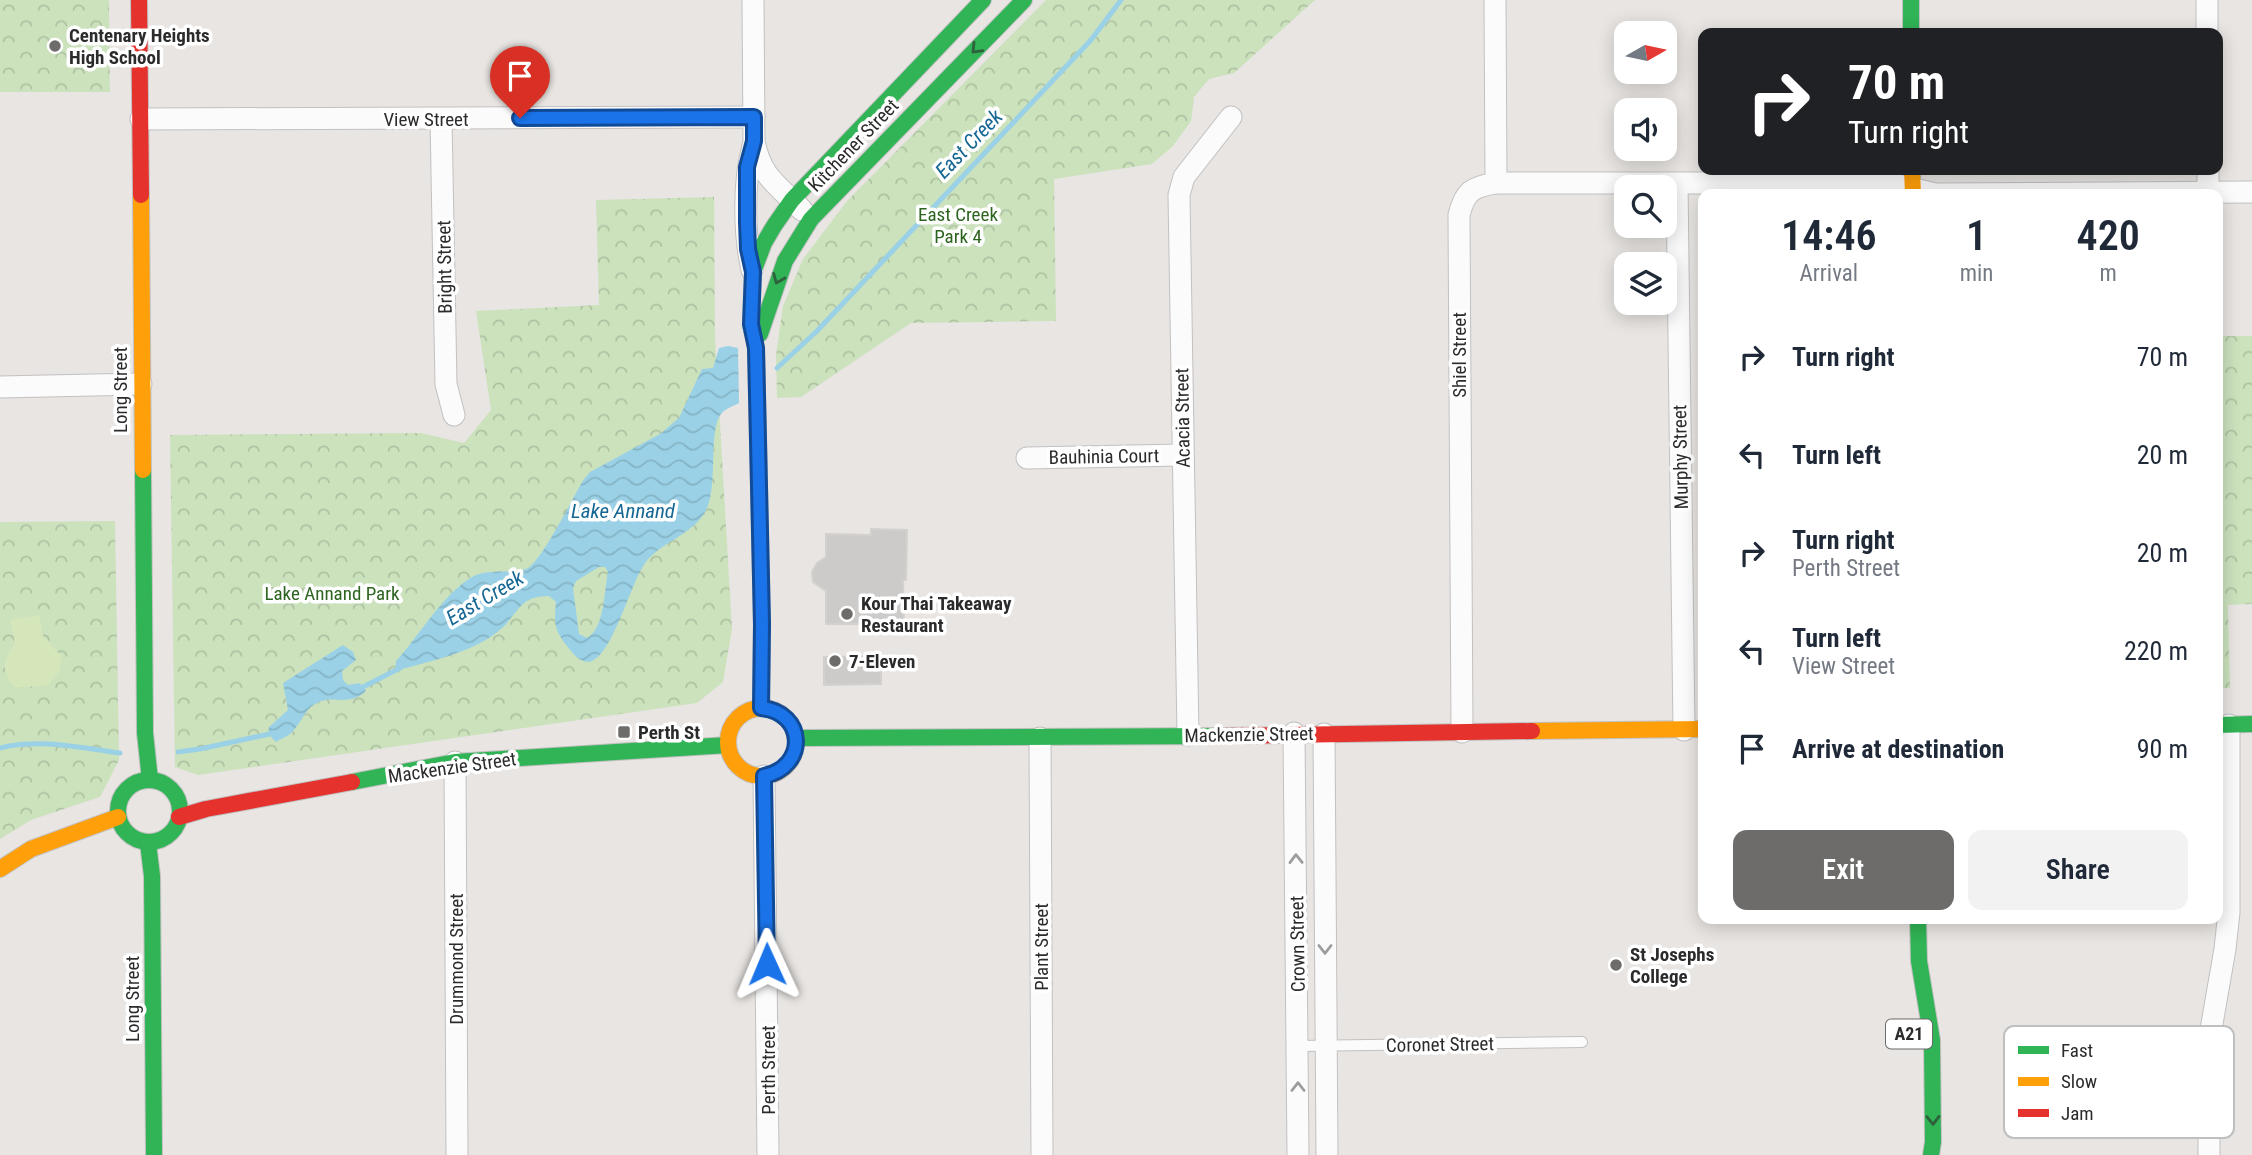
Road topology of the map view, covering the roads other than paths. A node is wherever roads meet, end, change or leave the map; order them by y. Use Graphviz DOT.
graph roads {
  1 [pos="139,0"];
  2 [pos="753,0"];
  3 [pos="1024,0"];
  4 [pos="1495,0"];
  5 [pos="1911,0"];
  6 [pos="2207,0"];
  7 [pos="981,1"];
  8 [pos="1911,28"];
  9 [pos="2207,28"];
  10 [pos="754,117"];
  11 [pos="1231,117"];
  12 [pos="441,119"];
  13 [pos="141,120"];
  14 [pos="754,141"];
  15 [pos="1496,183"];
  16 [pos="1614,184"];
  17 [pos="1677,184"];
  18 [pos="1912,184"];
  19 [pos="2223,192"];
  20 [pos="2252,192"];
  21 [pos="792,200"];
  22 [pos="811,219"];
  23 [pos="753,272"];
  24 [pos="756,348"];
  25 [pos="141,384"];
  26 [pos="0,387"];
  27 [pos="454,415"];
  28 [pos="1182,455"];
  29 [pos="1027,458"];
  30 [pos="761,708"];
  31 [pos="2252,724"];
  32 [pos="2223,725"];
  33 [pos="1693,729"];
  34 [pos="1462,732"];
  35 [pos="1294,733"];
  36 [pos="1324,734"];
  37 [pos="1188,735"];
  38 [pos="796,738"];
  39 [pos="1040,738"];
  40 [pos="729,745"];
  41 [pos="2223,748"];
  42 [pos="455,762"];
  43 [pos="764,776"];
  44 [pos="150,780"];
  45 [pos="118,817"];
  46 [pos="179,817"];
  47 [pos="148,843"];
  48 [pos="0,869"];
  49 [pos="1918,924"];
  50 [pos="1919,961"];
  51 [pos="1912,1013"];
  52 [pos="2211,1026"];
  53 [pos="1582,1042"];
  54 [pos="1326,1045"];
  55 [pos="1298,1046"];
  56 [pos="154,1155"];
  57 [pos="457,1155"];
  58 [pos="768,1155"];
  59 [pos="1042,1155"];
  60 [pos="1298,1155"];
  61 [pos="1327,1155"];
  62 [pos="1931,1155"];
  1 -- 13 [label="main road, Long Street"];
  2 -- 10 [label="street"];
  3 -- 22 [label="main road, Kitchener Street, one-way"];
  4 -- 15 [label="street"];
  5 -- 8 [label="main road"];
  6 -- 9 [label="street"];
  7 -- 21 [label="main road, Kitchener Street"];
  10 -- 12 [label="street, View Street"];
  10 -- 14 [label="street"];
  11 -- 28 [label="street, Acacia Street"];
  12 -- 13 [label="street, View Street"];
  12 -- 27 [label="street, Bright Street"];
  13 -- 25 [label="main road, Long Street"];
  14 -- 21 [label="street"];
  14 -- 23 [label="street"];
  15 -- 16 [label="street"];
  15 -- 34 [label="street, Shiel Street"];
  17 -- 18 [label="street"];
  17 -- 33 [label="street, Murphy Street"];
  19 -- 20 [label="street"];
  21 -- 22 [label="street"];
  21 -- 23 [label="main road, Kitchener Street"];
  22 -- 24 [label="main road, Kitchener Street, one-way"];
  23 -- 24 [label="main road"];
  24 -- 30 [label="main road"];
  25 -- 26 [label="street"];
  25 -- 44 [label="main road, Long Street"];
  28 -- 29 [label="street, Bauhinia Court"];
  28 -- 37 [label="street, Acacia Street"];
  30 -- 38 [label="main road"];
  30 -- 40 [label="main road"];
  31 -- 32 [label="main road"];
  32 -- 41 [label="street"];
  33 -- 34 [label="main road, Mackenzie Street"];
  34 -- 36 [label="main road, Mackenzie Street"];
  35 -- 36 [label="main road, Mackenzie Street"];
  35 -- 37 [label="main road, Mackenzie Street"];
  55 -- 35 [label="street, Crown Street, one-way"];
  36 -- 54 [label="street, Crown Street, one-way"];
  37 -- 39 [label="main road, Mackenzie Street"];
  38 -- 39 [label="main road, Mackenzie Street"];
  38 -- 43 [label="main road"];
  39 -- 59 [label="street, Plant Street"];
  40 -- 42 [label="main road, Mackenzie Street"];
  40 -- 43 [label="main road"];
  41 -- 52 [label="street"];
  42 -- 46 [label="main road, Mackenzie Street"];
  42 -- 57 [label="street, Drummond Street"];
  43 -- 58 [label="street, Perth Street"];
  44 -- 45 [label="main road"];
  44 -- 46 [label="main road"];
  45 -- 47 [label="main road"];
  45 -- 48 [label="main road"];
  46 -- 47 [label="main road"];
  47 -- 56 [label="main road, Long Street"];
  49 -- 50 [label="main road, A21"];
  50 -- 51 [label="main road, A21"];
  50 -- 62 [label="main road, A21, one-way"];
  53 -- 54 [label="lane, Coronet Street"];
  54 -- 55 [label="lane, Coronet Street"];
  54 -- 61 [label="street, Crown Street"];
  60 -- 55 [label="street, Crown Street, one-way"];
}
